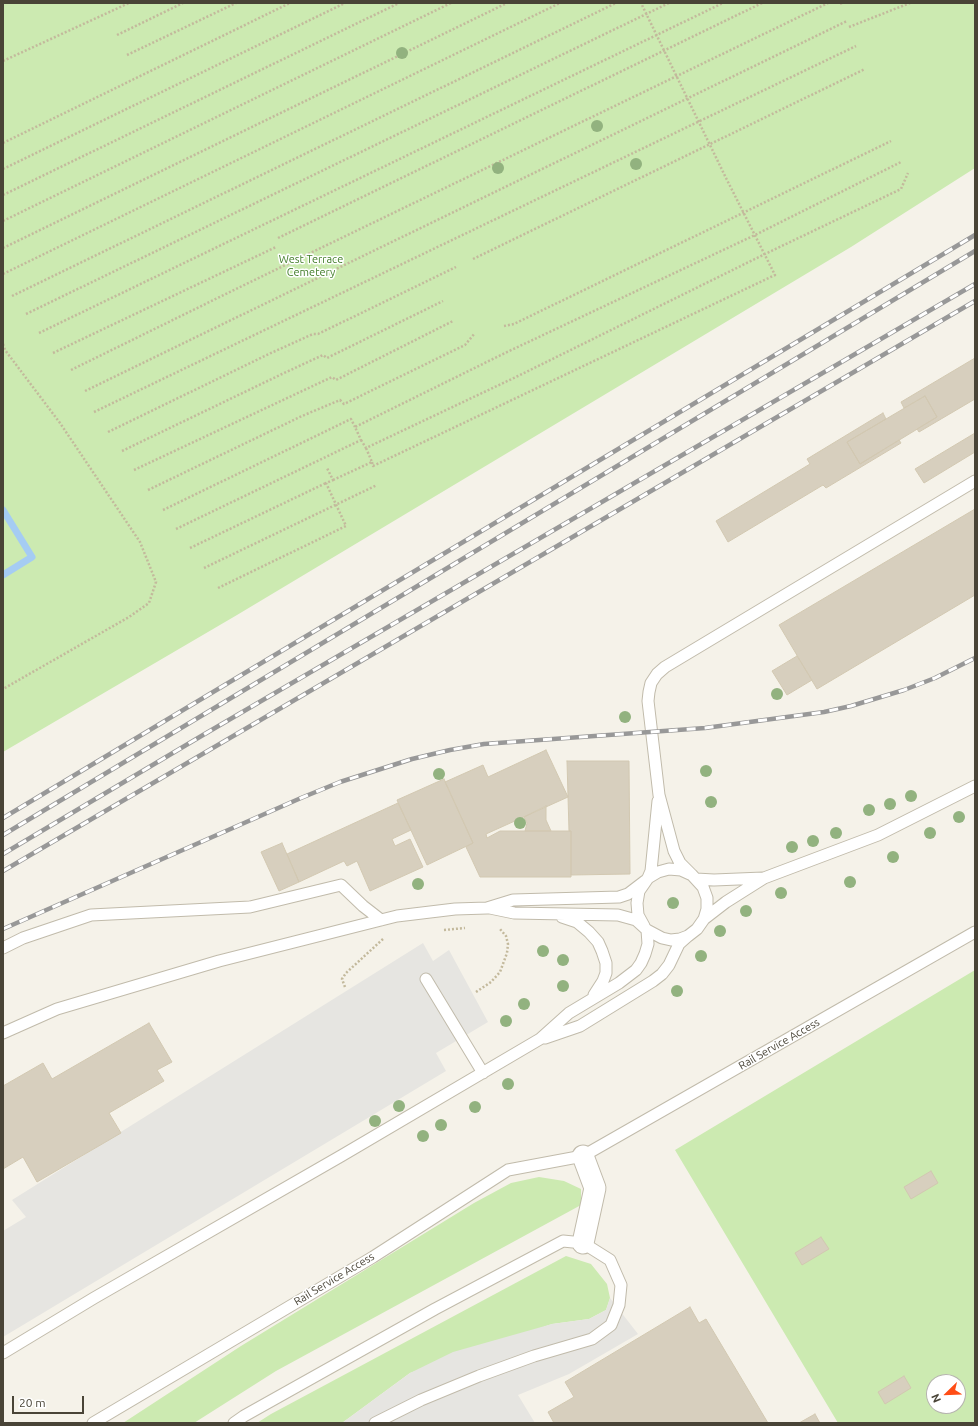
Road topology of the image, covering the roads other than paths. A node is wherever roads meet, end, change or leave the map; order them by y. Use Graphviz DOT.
graph roads {
  1 [pos="975,481"];
  2 [pos="975,786"];
  3 [pos="659,795"];
  4 [pos="694,877"];
  5 [pos="764,878"];
  6 [pos="647,879"];
  7 [pos="487,908"];
  8 [pos="547,914"];
  9 [pos="704,919"];
  10 [pos="380,920"];
  11 [pos="645,928"];
  12 [pos="975,932"];
  13 [pos="688,936"];
  14 [pos="3,948"];
  15 [pos="426,979"];
  16 [pos="590,1000"];
  17 [pos="3,1033"];
  18 [pos="540,1039"];
  19 [pos="482,1073"];
  20 [pos="583,1156"];
  21 [pos="583,1243"];
  22 [pos="3,1353"];
  23 [pos="93,1423"];
  24 [pos="234,1423"];
  25 [pos="375,1423"];
  1 -- 3 [label="lane"];
  2 -- 5 [label="lane"];
  3 -- 4 [label="lane"];
  3 -- 6 [label="lane"];
  4 -- 5 [label="lane"];
  4 -- 6 [label="lane"];
  4 -- 9 [label="lane"];
  5 -- 9 [label="lane"];
  6 -- 7 [label="lane"];
  6 -- 11 [label="lane"];
  7 -- 8 [label="lane"];
  7 -- 10 [label="lane"];
  8 -- 11 [label="lane"];
  8 -- 16 [label="lane"];
  9 -- 13 [label="lane"];
  10 -- 14 [label="lane"];
  10 -- 17 [label="lane"];
  11 -- 13 [label="lane"];
  11 -- 16 [label="lane"];
  12 -- 20 [label="lane, Rail Service Access"];
  13 -- 18 [label="lane"];
  15 -- 19 [label="lane"];
  16 -- 18 [label="lane"];
  18 -- 19 [label="lane"];
  19 -- 22 [label="lane"];
  20 -- 21 [label="street"];
  20 -- 23 [label="lane, Rail Service Access"];
  21 -- 24 [label="lane"];
  21 -- 25 [label="lane"];
}
